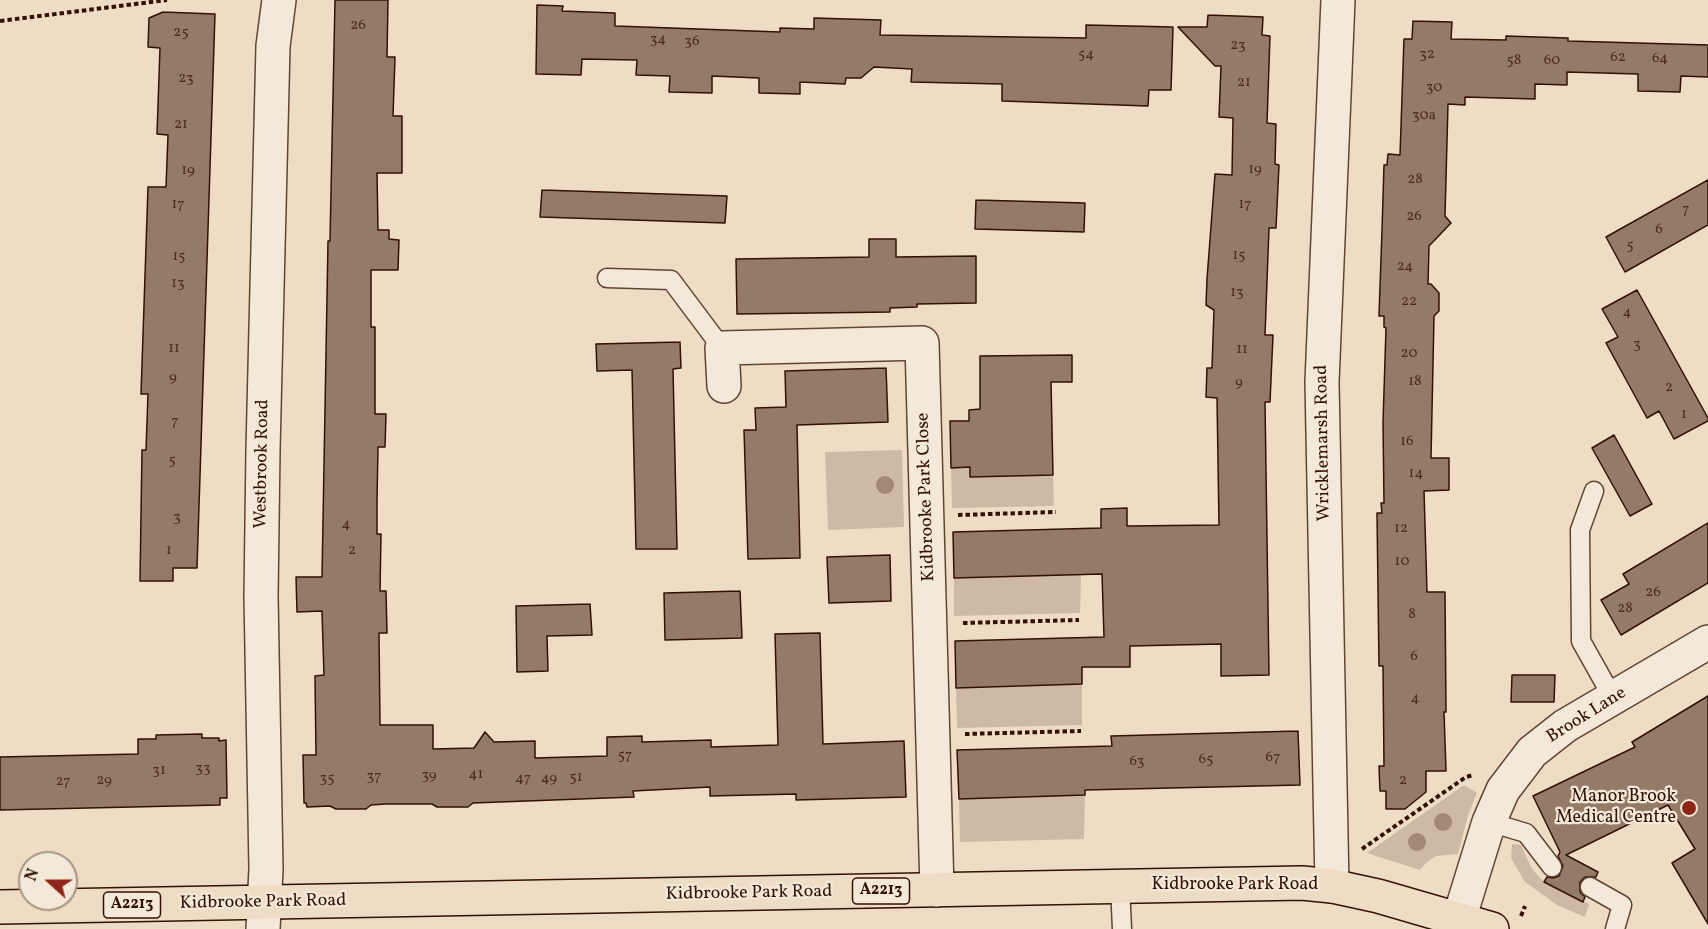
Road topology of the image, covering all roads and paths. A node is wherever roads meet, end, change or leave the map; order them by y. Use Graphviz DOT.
graph roads {
  1 [pos="167,0"];
  2 [pos="279,0"];
  3 [pos="1338,0"];
  4 [pos="0,21"];
  5 [pos="607,278"];
  6 [pos="722,348"];
  7 [pos="724,387"];
  8 [pos="1594,491"];
  9 [pos="1056,512"];
  10 [pos="957,514"];
  11 [pos="1079,620"];
  12 [pos="960,623"];
  13 [pos="1708,642"];
  14 [pos="1613,698"];
  15 [pos="1081,731"];
  16 [pos="963,734"];
  17 [pos="1477,773"];
  18 [pos="1489,822"];
  19 [pos="1355,852"];
  20 [pos="1552,867"];
  21 [pos="1120,886"];
  22 [pos="1332,886"];
  23 [pos="1590,887"];
  24 [pos="937,890"];
  25 [pos="1525,906"];
  26 [pos="0,907"];
  27 [pos="264,916"];
  28 [pos="1459,919"];
  29 [pos="1506,924"];
  30 [pos="1122,929"];
  31 [pos="1615,929"];
  1 -- 4 [label="path"];
  2 -- 27 [label="street, Westbrook Road"];
  3 -- 22 [label="street, Wricklemarsh Road"];
  5 -- 6 [label="lane"];
  6 -- 7 [label="street"];
  6 -- 24 [label="street, Kidbrooke Park Close"];
  8 -- 14 [label="lane"];
  9 -- 10 [label="path"];
  11 -- 12 [label="path"];
  13 -- 14 [label="street, Brook Lane"];
  14 -- 18 [label="street, Brook Lane"];
  15 -- 16 [label="path"];
  17 -- 19 [label="path"];
  18 -- 20 [label="lane"];
  18 -- 28 [label="street, Brook Lane"];
  21 -- 22 [label="main road, Kidbrooke Park Road / A2213"];
  21 -- 24 [label="main road, Kidbrooke Park Road / A2213"];
  21 -- 30 [label="lane"];
  22 -- 28 [label="main road, Kidbrooke Park Road / A2213"];
  23 -- 31 [label="lane"];
  24 -- 27 [label="main road, Kidbrooke Park Road / A2213"];
  25 -- 29 [label="path"];
  26 -- 27 [label="main road, Kidbrooke Park Road / A2213"];
  28 -- 29 [label="main road, Kidbrooke Park Road / A2213"];
}
